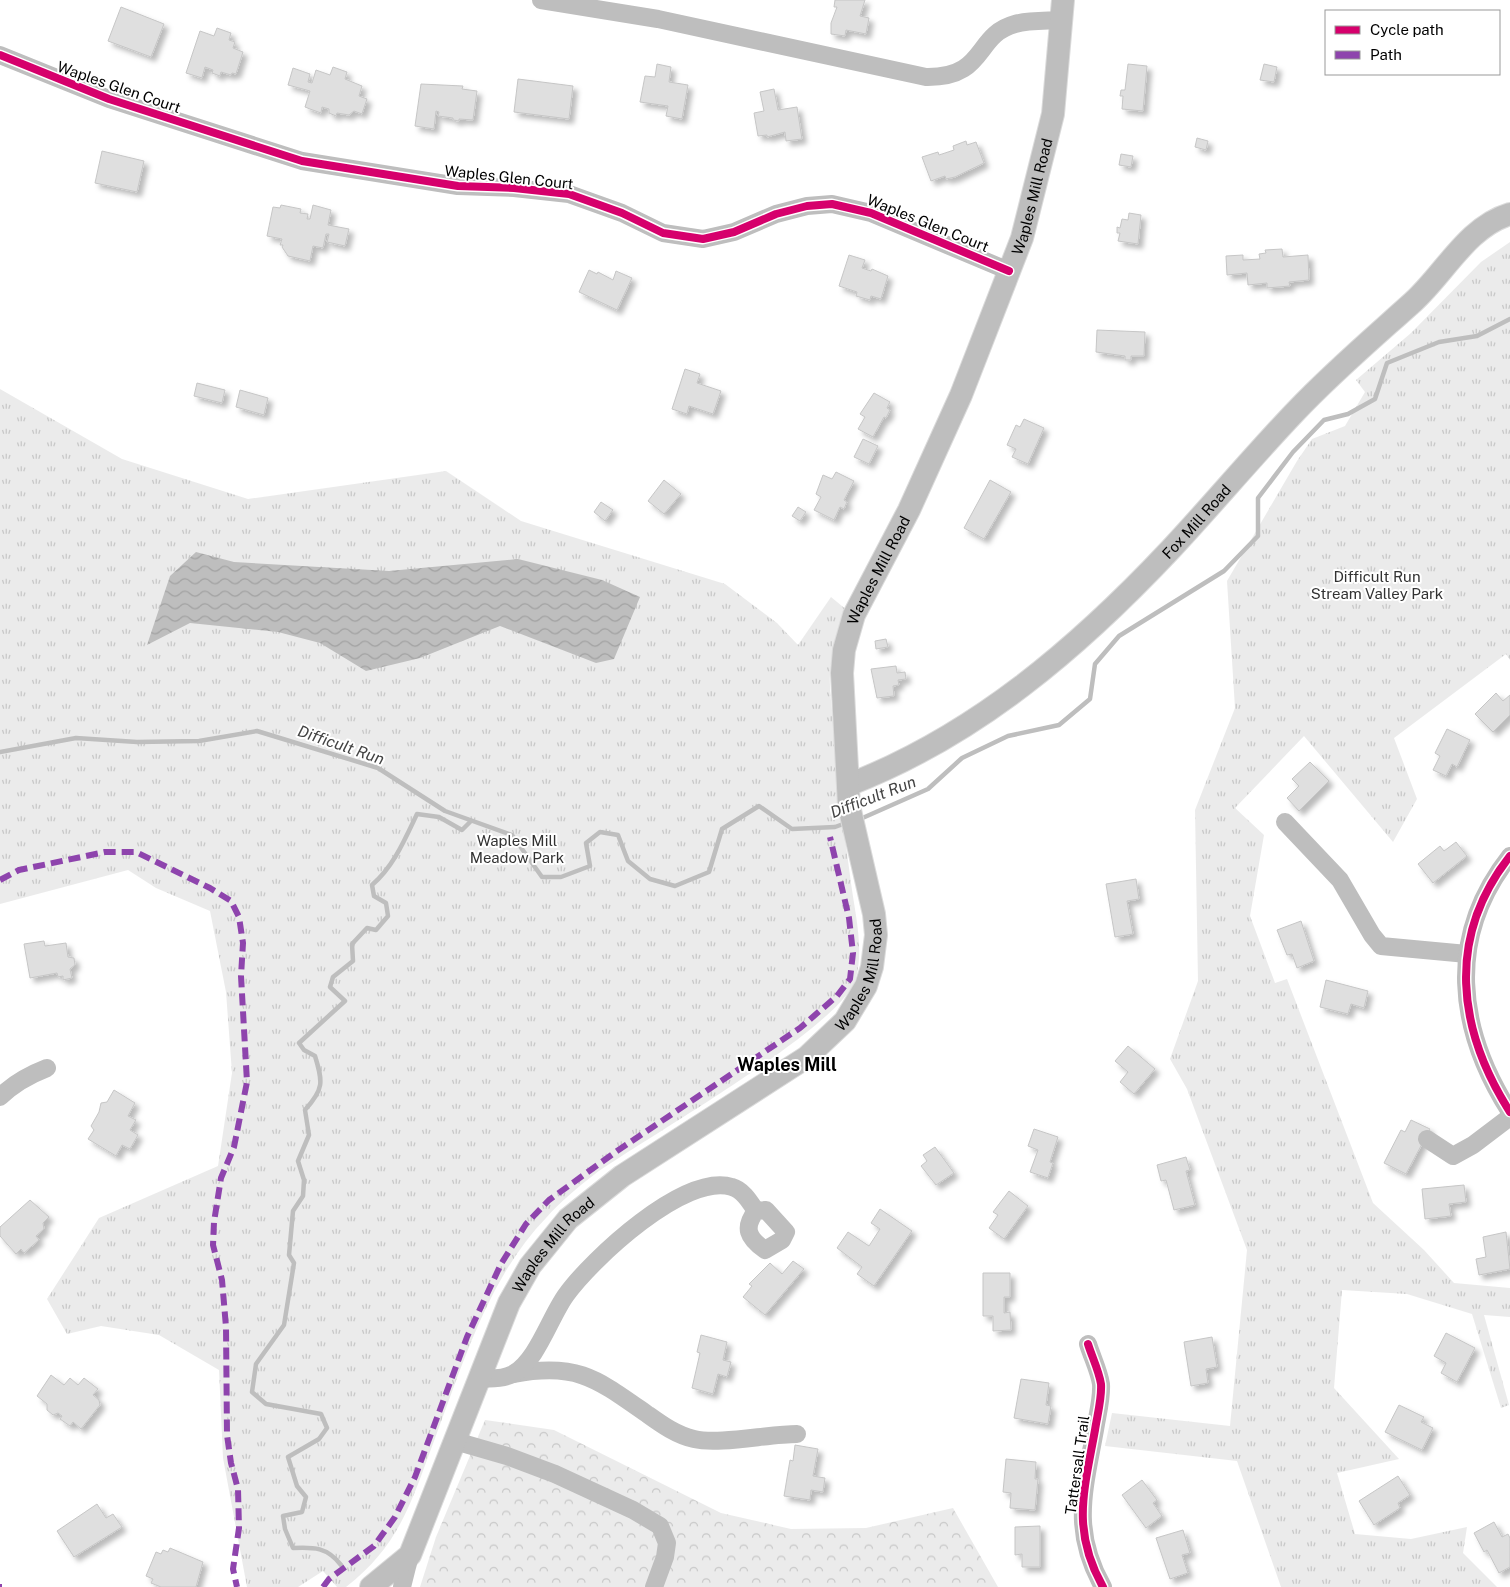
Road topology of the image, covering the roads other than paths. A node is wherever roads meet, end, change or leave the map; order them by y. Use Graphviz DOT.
graph roads {
  1 [pos="541,0"];
  2 [pos="1062,10"];
  3 [pos="0,55"];
  4 [pos="1510,214"];
  5 [pos="1009,271"];
  6 [pos="848,796"];
  7 [pos="1285,822"];
  8 [pos="1510,856"];
  9 [pos="1467,954"];
  10 [pos="47,1068"];
  11 [pos="0,1097"];
  12 [pos="1510,1112"];
  13 [pos="1510,1117"];
  14 [pos="1427,1139"];
  15 [pos="756,1211"];
  16 [pos="1088,1344"];
  17 [pos="514,1374"];
  18 [pos="479,1378"];
  19 [pos="797,1434"];
  20 [pos="455,1441"];
  21 [pos="410,1555"];
  22 [pos="371,1587"];
  23 [pos="402,1587"];
  24 [pos="654,1587"];
  25 [pos="1104,1587"];
  1 -- 2 [label="street"];
  2 -- 5 [label="main road, Waples Mill Road"];
  3 -- 5 [label="street, Waples Glen Court"];
  4 -- 6 [label="main road, Fox Mill Road"];
  5 -- 6 [label="main road, Waples Mill Road"];
  6 -- 18 [label="main road, Waples Mill Road"];
  7 -- 9 [label="street"];
  8 -- 9 [label="street"];
  9 -- 12 [label="street"];
  10 -- 11 [label="street"];
  13 -- 14 [label="street"];
  15 -- 17 [label="street"];
  16 -- 25 [label="street, Tattersall Trail"];
  17 -- 18 [label="street"];
  17 -- 19 [label="street"];
  18 -- 20 [label="main road, Waples Mill Road"];
  20 -- 21 [label="main road, Waples Mill Road"];
  20 -- 24 [label="street"];
  21 -- 22 [label="main road, Waples Mill Road"];
  21 -- 23 [label="street"];
}
